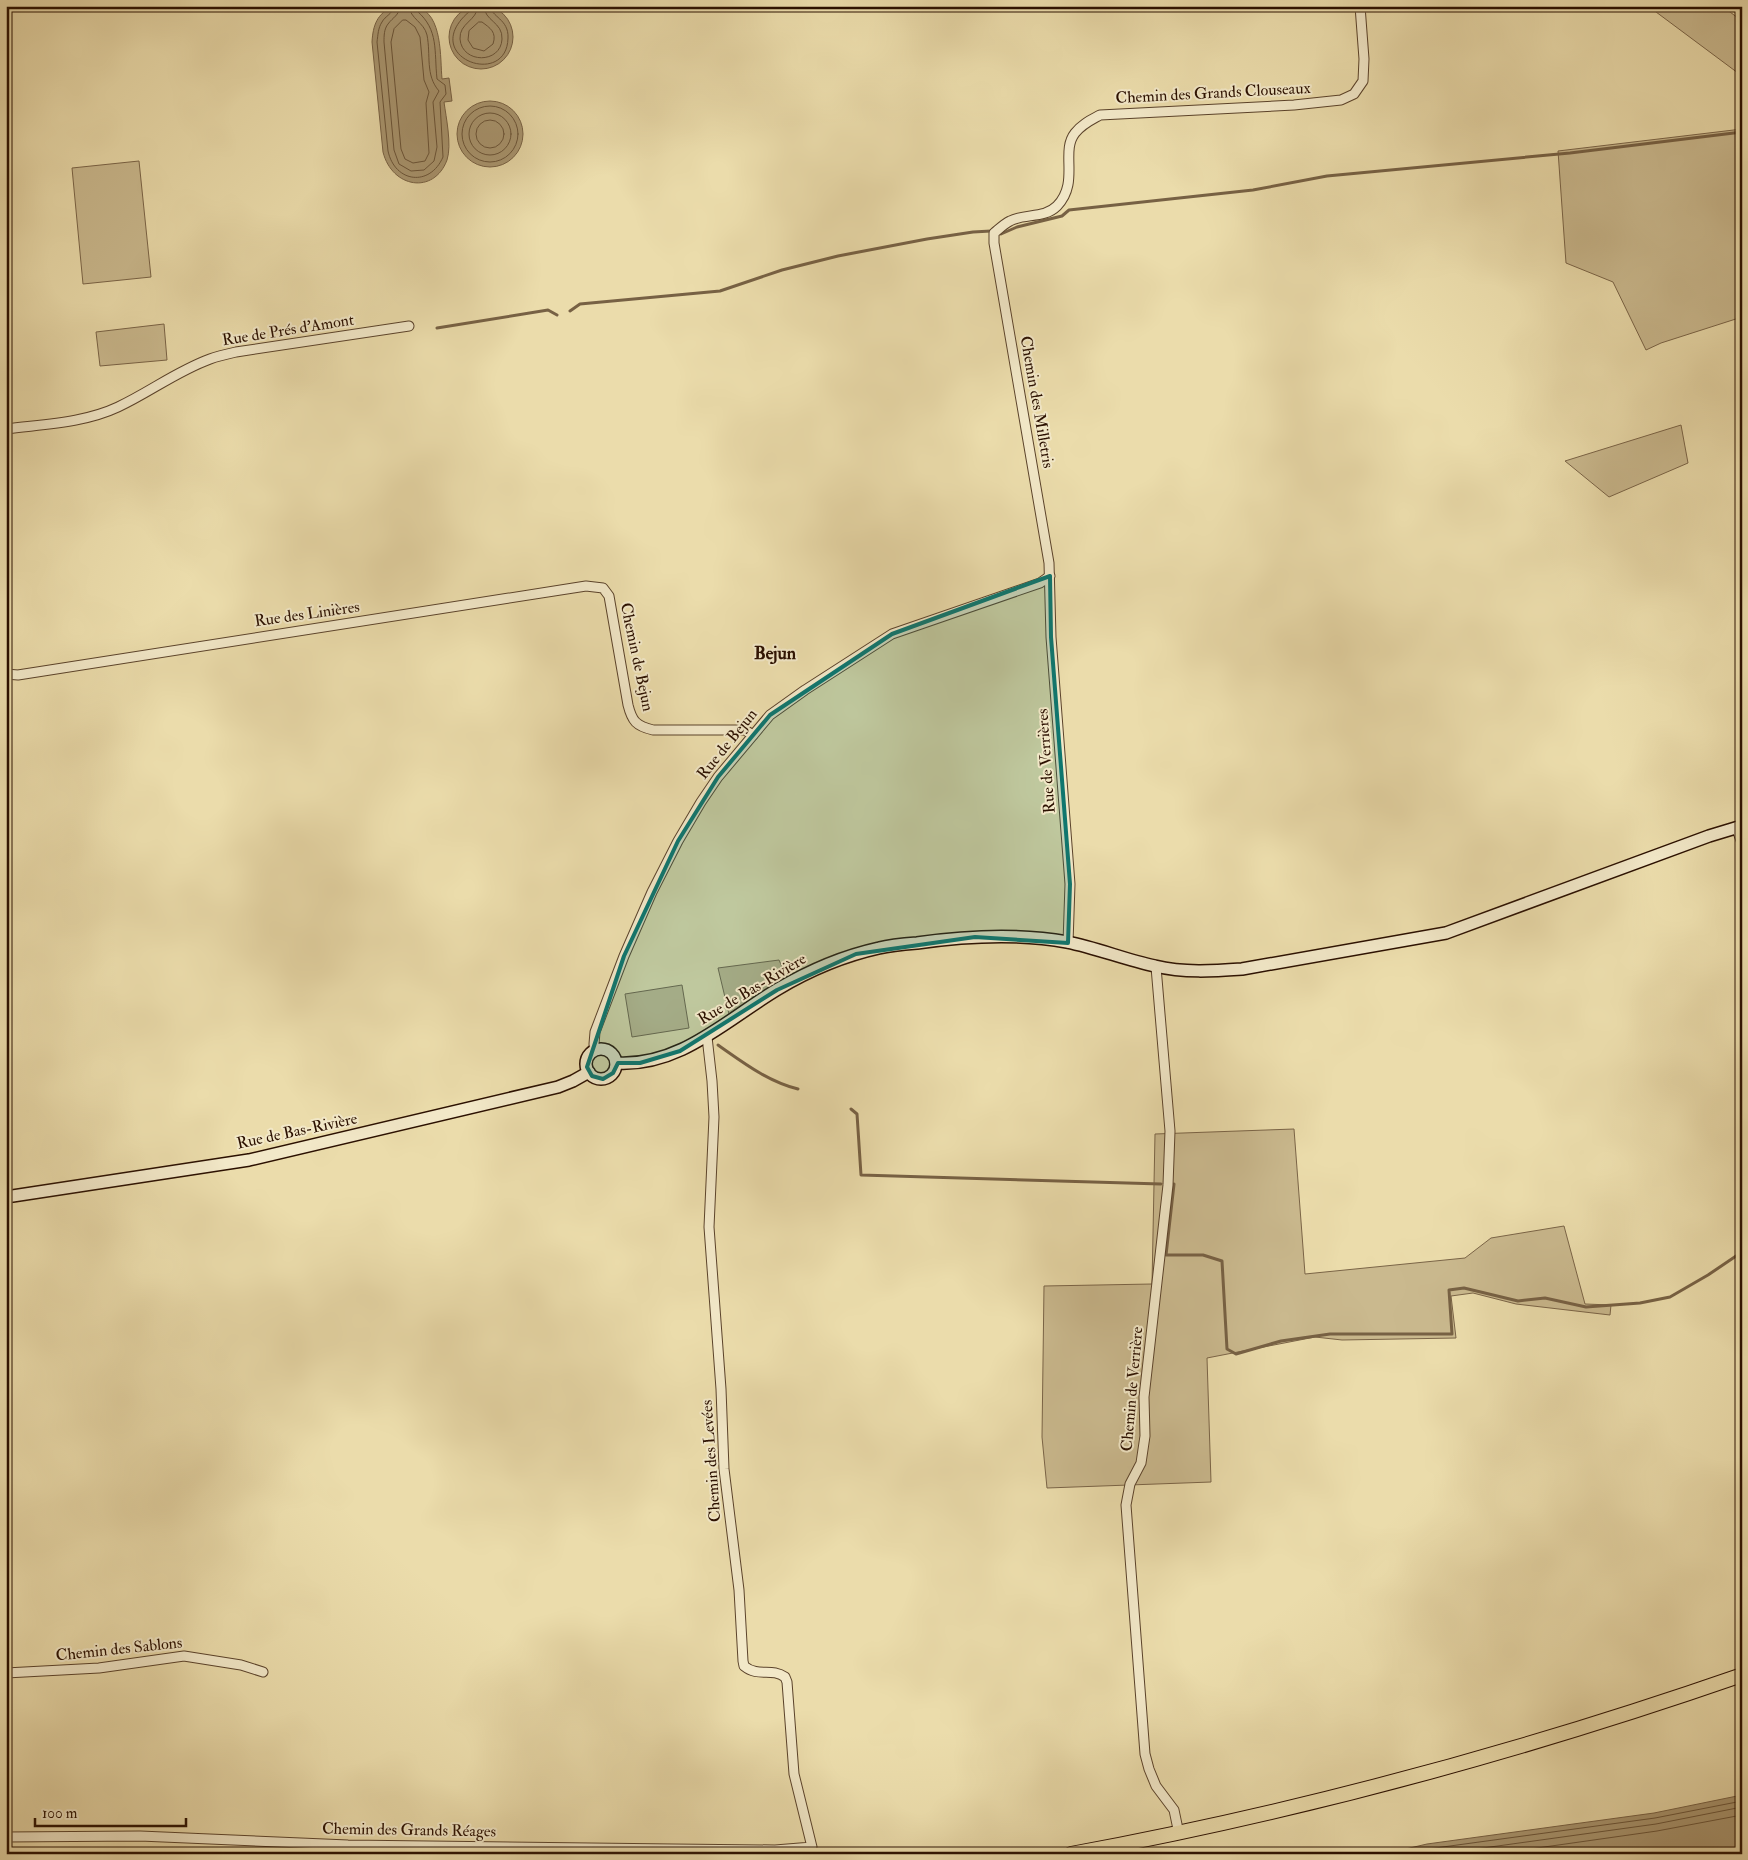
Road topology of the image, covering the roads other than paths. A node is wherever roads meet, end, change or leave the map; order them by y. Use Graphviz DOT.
graph roads {
  1 [pos="1360,6"];
  2 [pos="994,233"];
  3 [pos="409,326"];
  4 [pos="6,429"];
  5 [pos="1050,576"];
  6 [pos="609,596"];
  7 [pos="6,674"];
  8 [pos="753,735"];
  9 [pos="1739,826"];
  10 [pos="1742,842"];
  11 [pos="1068,943"];
  12 [pos="1156,967"];
  13 [pos="707,1037"];
  14 [pos="595,1051"];
  15 [pos="616,1063"];
  16 [pos="589,1072"];
  17 [pos="6,1197"];
  18 [pos="263,1672"];
  19 [pos="6,1673"];
  20 [pos="1742,1675"];
  21 [pos="1179,1834"];
  22 [pos="6,1837"];
  23 [pos="812,1847"];
  24 [pos="1071,1854"];
  1 -- 2 [label="street, Chemin des Grands Clouseaux"];
  2 -- 5 [label="street, Chemin des Milletris"];
  3 -- 4 [label="street, Rue de Prés d'Amont"];
  5 -- 8 [label="street, Rue de Bejun"];
  5 -- 11 [label="street, Rue de Verrières"];
  6 -- 7 [label="street, Rue des Linières"];
  6 -- 8 [label="street, Chemin de Bejun"];
  8 -- 14 [label="street, Rue de Bejun"];
  9 -- 10 [label="street"];
  9 -- 12 [label="street, Rue de Bas-Rivière"];
  11 -- 12 [label="street, Rue de Bas-Rivière"];
  11 -- 13 [label="street, Rue de Bas-Rivière"];
  12 -- 21 [label="street, Chemin de Verrière"];
  13 -- 15 [label="street, Rue de Bas-Rivière"];
  13 -- 23 [label="street, Chemin des Levées"];
  14 -- 15 [label="street"];
  14 -- 16 [label="street"];
  15 -- 16 [label="street"];
  16 -- 17 [label="street, Rue de Bas-Rivière"];
  18 -- 19 [label="street, Chemin des Sablons"];
  20 -- 21 [label="main road"];
  21 -- 24 [label="main road"];
  22 -- 23 [label="street, Chemin des Grands Réages"];
}
